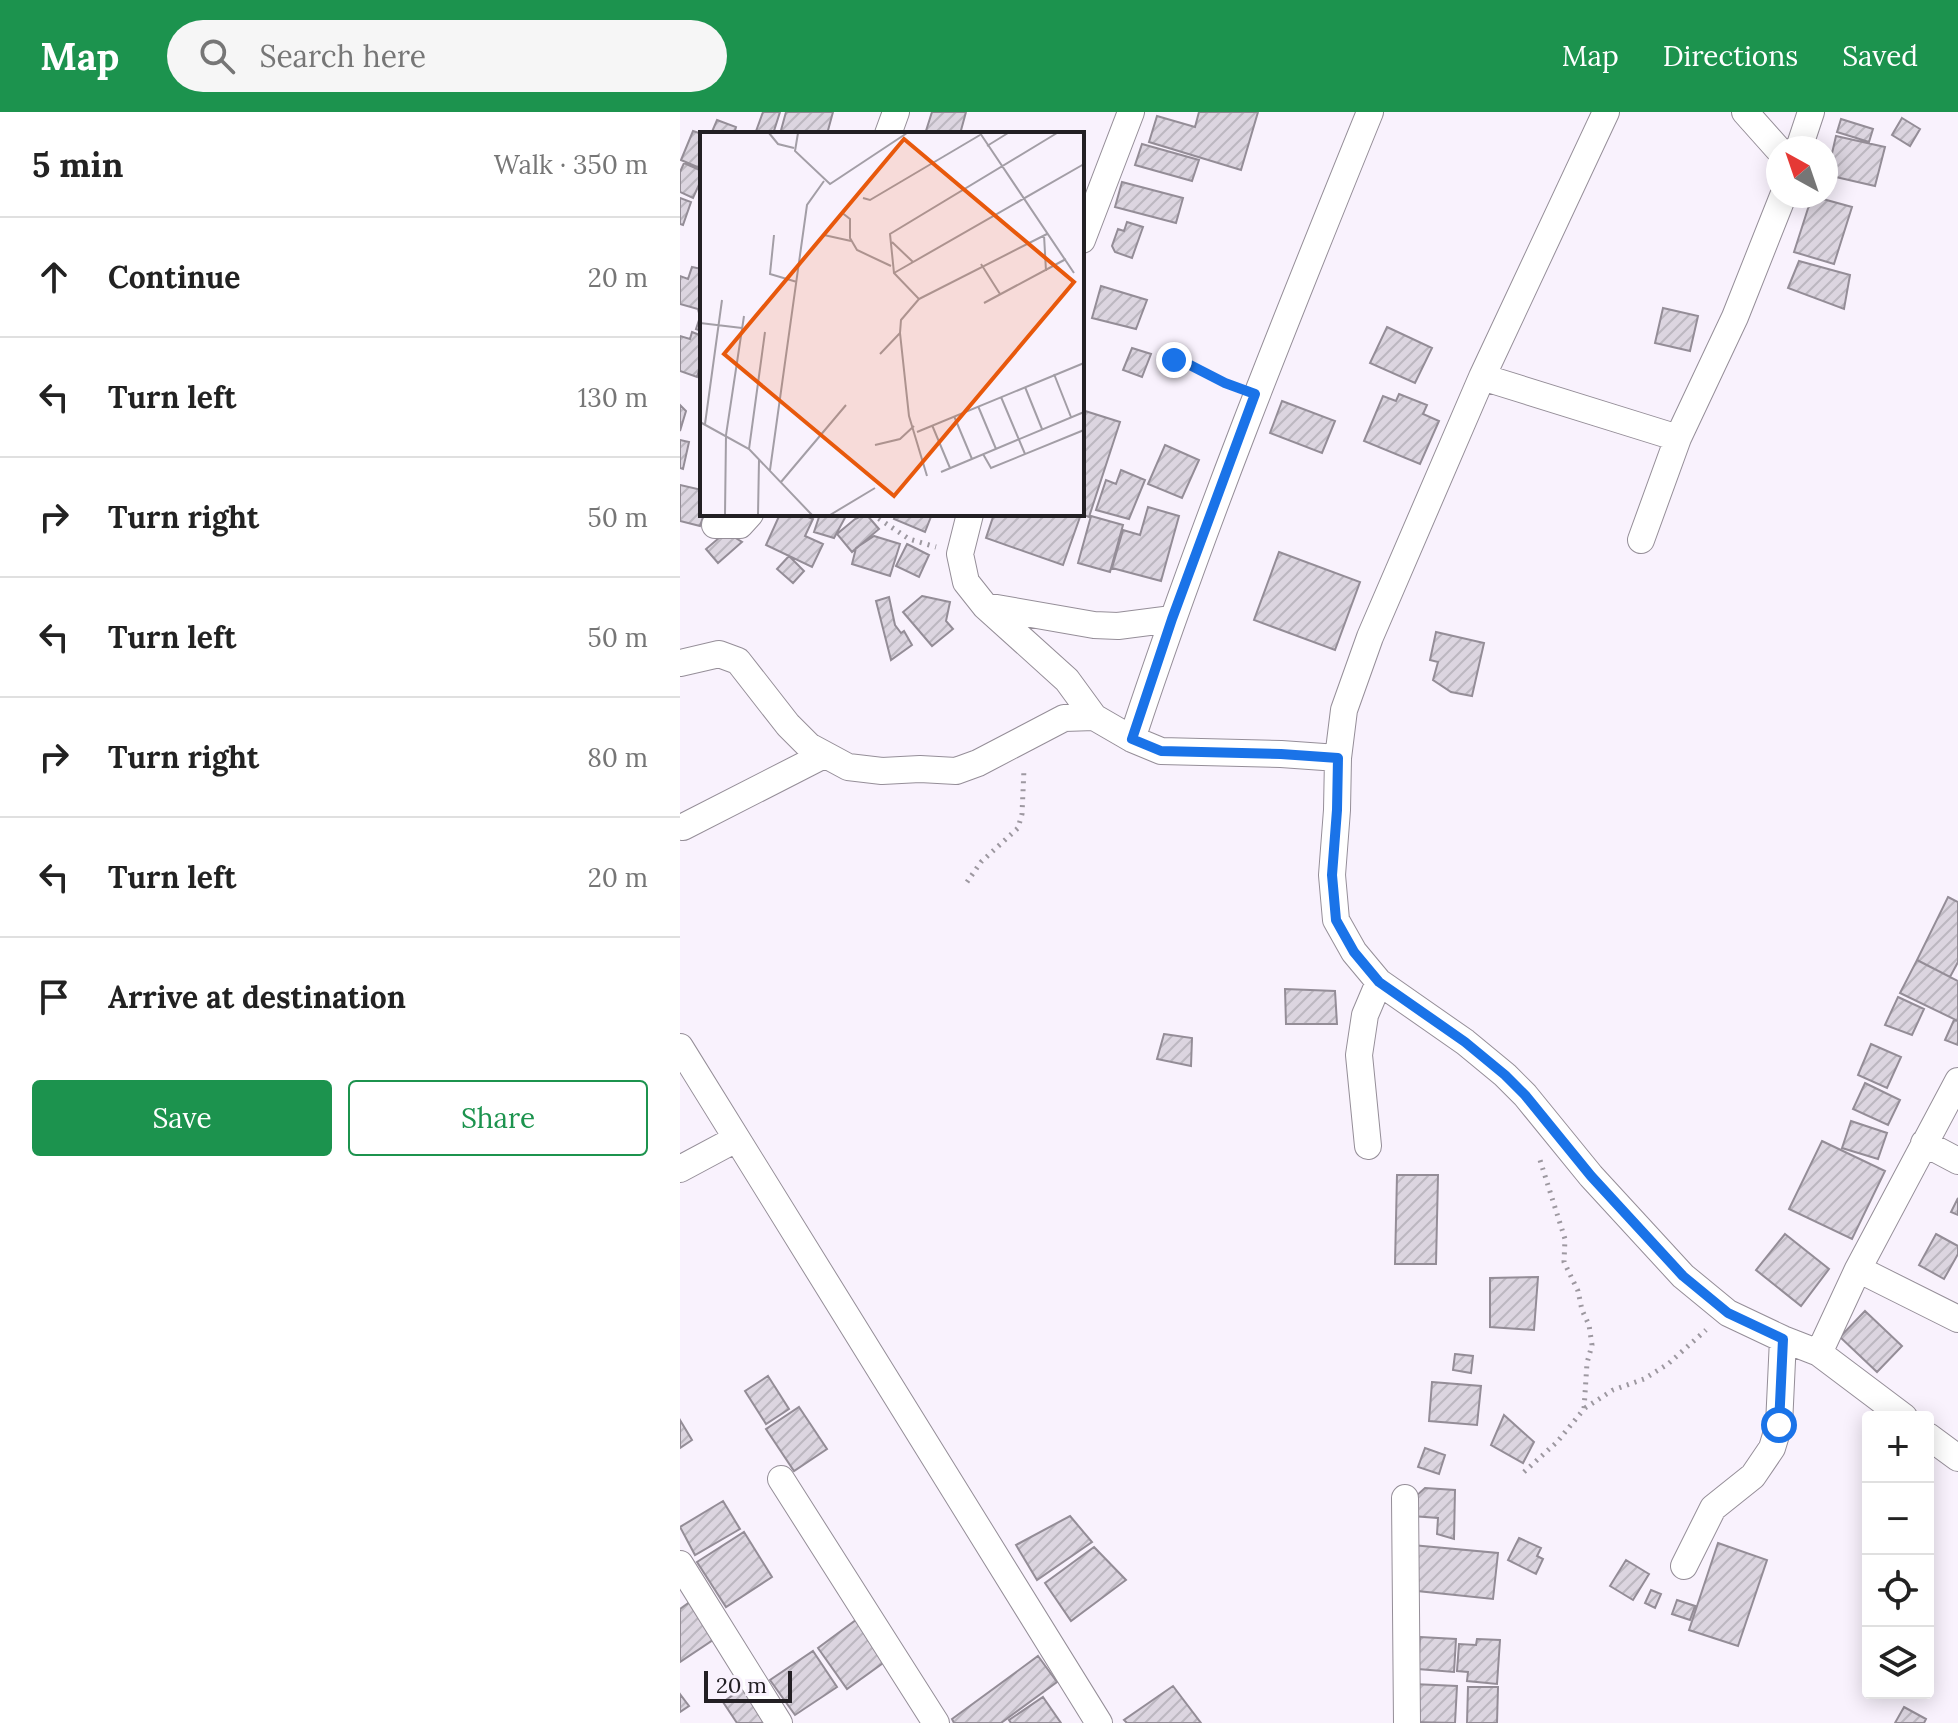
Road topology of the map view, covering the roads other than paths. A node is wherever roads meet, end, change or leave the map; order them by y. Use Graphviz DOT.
graph roads {
  1 [pos="896,112"];
  2 [pos="1131,112"];
  3 [pos="1370,112"];
  4 [pos="1606,112"];
  5 [pos="1745,112"];
  6 [pos="1811,112"];
  7 [pos="889,132"];
  8 [pos="1766,136"];
  9 [pos="1803,136"];
  10 [pos="1778,208"];
  11 [pos="1084,235"];
  12 [pos="1482,377"];
  13 [pos="1678,438"];
  14 [pos="748,516"];
  15 [pos="970,516"];
  16 [pos="715,525"];
  17 [pos="1641,540"];
  18 [pos="985,606"];
  19 [pos="1172,619"];
  20 [pos="680,663"];
  21 [pos="1094,717"];
  22 [pos="1132,739"];
  23 [pos="824,755"];
  24 [pos="1338,758"];
  25 [pos="683,827"];
  26 [pos="1379,982"];
  27 [pos="680,1047"];
  28 [pos="1958,1081"];
  29 [pos="736,1139"];
  30 [pos="1924,1143"];
  31 [pos="1368,1146"];
  32 [pos="1958,1161"];
  33 [pos="680,1169"];
  34 [pos="1858,1269"];
  35 [pos="1958,1319"];
  36 [pos="1783,1339"];
  37 [pos="1819,1353"];
  38 [pos="1896,1411"];
  39 [pos="1934,1440"];
  40 [pos="1958,1458"];
  41 [pos="781,1479"];
  42 [pos="1405,1498"];
  43 [pos="680,1564"];
  44 [pos="1684,1566"];
  45 [pos="779,1723"];
  46 [pos="936,1723"];
  47 [pos="1099,1723"];
  48 [pos="1407,1723"];
  1 -- 7 [label="street"];
  2 -- 11 [label="street"];
  3 -- 19 [label="street"];
  4 -- 12 [label="street"];
  5 -- 8 [label="street"];
  6 -- 9 [label="street"];
  10 -- 13 [label="street"];
  12 -- 13 [label="street"];
  12 -- 24 [label="street"];
  13 -- 17 [label="street"];
  14 -- 16 [label="street"];
  15 -- 18 [label="street"];
  18 -- 19 [label="street"];
  18 -- 21 [label="street"];
  19 -- 22 [label="street"];
  20 -- 23 [label="street"];
  21 -- 22 [label="street"];
  21 -- 23 [label="street"];
  22 -- 24 [label="street"];
  23 -- 25 [label="street"];
  24 -- 26 [label="street"];
  26 -- 31 [label="street"];
  26 -- 36 [label="street"];
  27 -- 29 [label="street"];
  28 -- 30 [label="street"];
  29 -- 33 [label="street"];
  29 -- 47 [label="street"];
  30 -- 32 [label="street"];
  30 -- 34 [label="street"];
  34 -- 35 [label="street"];
  34 -- 37 [label="street"];
  36 -- 37 [label="street"];
  36 -- 44 [label="street"];
  37 -- 38 [label="street"];
  39 -- 40 [label="street"];
  41 -- 46 [label="street"];
  42 -- 48 [label="street"];
  43 -- 45 [label="street"];
}
